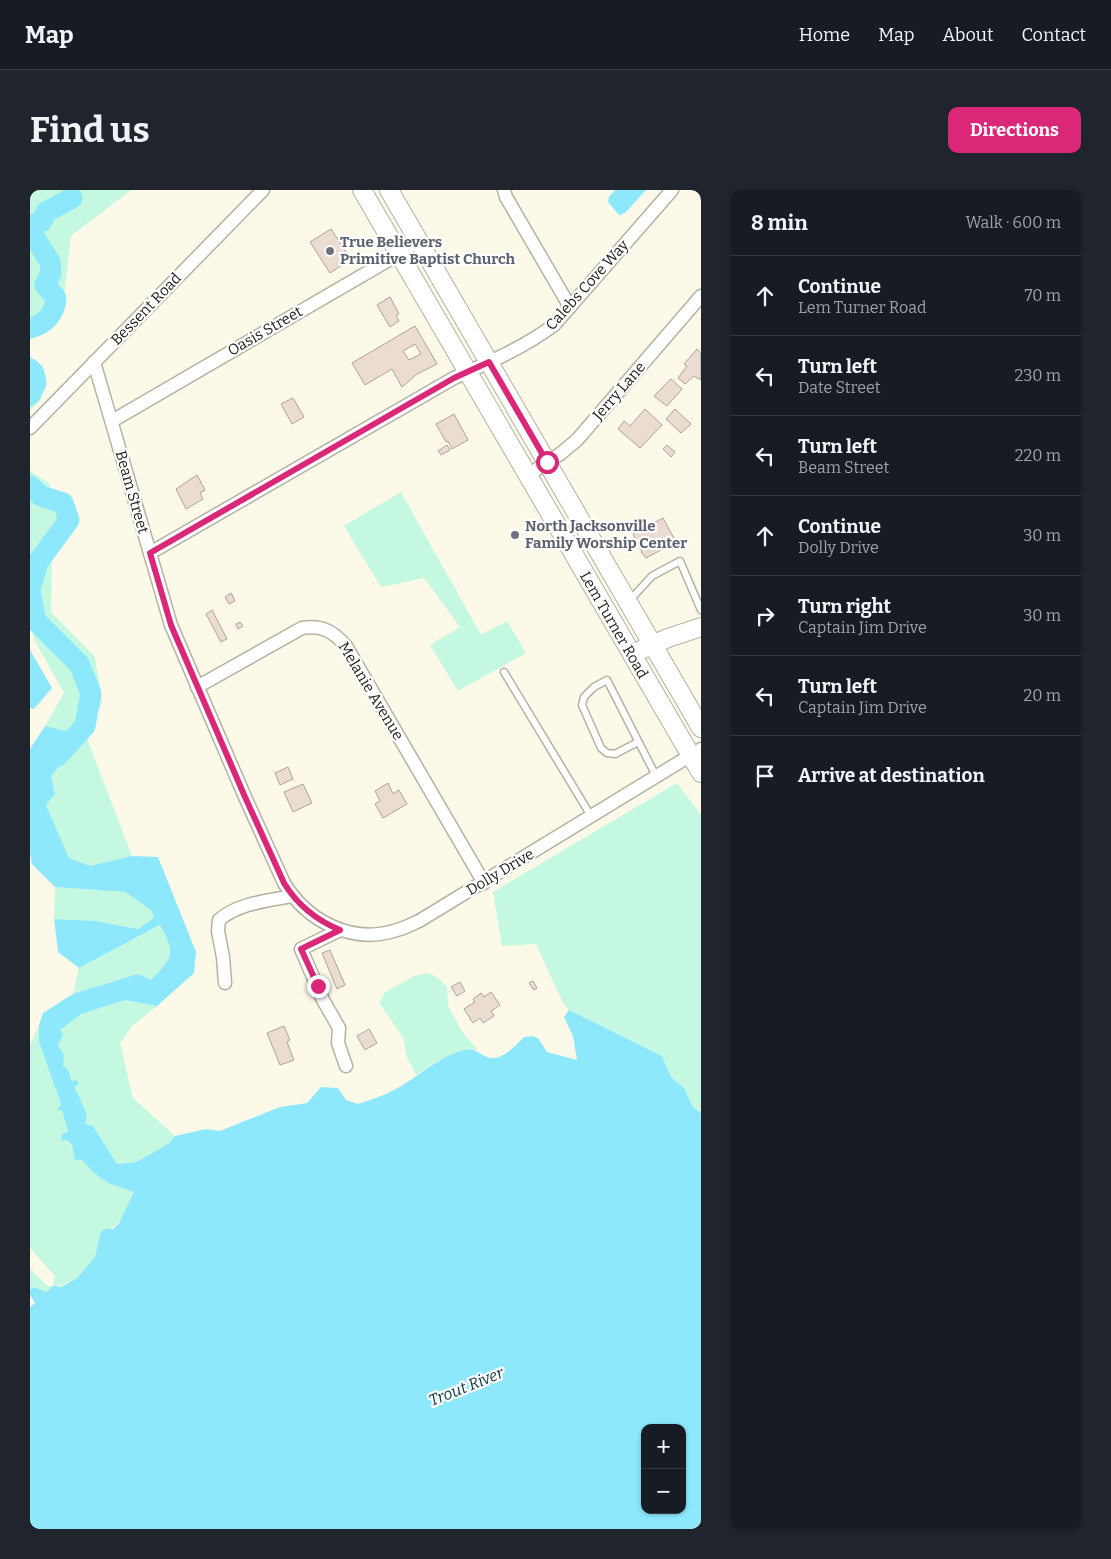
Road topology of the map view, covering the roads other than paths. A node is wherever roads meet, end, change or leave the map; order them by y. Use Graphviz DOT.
graph roads {
  1 [pos="263,190"];
  2 [pos="362,190"];
  3 [pos="390,190"];
  4 [pos="504,190"];
  5 [pos="672,190"];
  6 [pos="418,240"];
  7 [pos="400,254"];
  8 [pos="701,296"];
  9 [pos="570,307"];
  10 [pos="94,362"];
  11 [pos="489,362"];
  12 [pos="468,372"];
  13 [pos="112,421"];
  14 [pos="30,428"];
  15 [pos="547,462"];
  16 [pos="528,475"];
  17 [pos="150,553"];
  18 [pos="628,602"];
  19 [pos="701,610"];
  20 [pos="701,627"];
  21 [pos="653,644"];
  22 [pos="632,655"];
  23 [pos="504,672"];
  24 [pos="197,686"];
  25 [pos="701,728"];
  26 [pos="638,742"];
  27 [pos="696,752"];
  28 [pos="701,773"];
  29 [pos="656,776"];
  30 [pos="591,816"];
  31 [pos="484,883"];
  32 [pos="292,896"];
  33 [pos="340,930"];
  34 [pos="225,983"];
  35 [pos="346,1066"];
  1 -- 10 [label="street, Bessent Road"];
  2 -- 7 [label="main road, Lem Turner Road"];
  3 -- 6 [label="main road, Lem Turner Road"];
  4 -- 9 [label="street"];
  5 -- 9 [label="street, Calebs Cove Way"];
  6 -- 7 [label="street, Oasis Street"];
  6 -- 11 [label="main road, Lem Turner Road"];
  7 -- 12 [label="main road, Lem Turner Road"];
  7 -- 13 [label="street, Oasis Street"];
  8 -- 15 [label="street, Jerry Lane"];
  9 -- 11 [label="street, Calebs Cove Way"];
  10 -- 13 [label="street, Beam Street"];
  10 -- 14 [label="street, Bessent Road"];
  11 -- 12 [label="street, Calebs Cove Way"];
  11 -- 15 [label="main road, Lem Turner Road"];
  12 -- 16 [label="main road, Lem Turner Road"];
  12 -- 17 [label="street, Calebs Cove Way"];
  13 -- 17 [label="street, Beam Street"];
  15 -- 16 [label="street, Jerry Lane"];
  15 -- 18 [label="main road, Lem Turner Road"];
  16 -- 22 [label="main road, Lem Turner Road"];
  17 -- 24 [label="street, Beam Street"];
  18 -- 19 [label="lane"];
  18 -- 21 [label="main road, Lem Turner Road"];
  20 -- 21 [label="main road"];
  21 -- 22 [label="main road"];
  21 -- 25 [label="main road, Lem Turner Road"];
  22 -- 27 [label="main road, Lem Turner Road"];
  23 -- 30 [label="lane"];
  24 -- 31 [label="street, Melanie Avenue"];
  24 -- 32 [label="street, Beam Street"];
  26 -- 26 [label="lane"];
  26 -- 29 [label="lane"];
  27 -- 28 [label="main road, Lem Turner Road"];
  27 -- 29 [label="street, Dolly Drive"];
  29 -- 30 [label="street, Dolly Drive"];
  30 -- 31 [label="street, Dolly Drive"];
  31 -- 33 [label="street, Dolly Drive"];
  32 -- 33 [label="street, Dolly Drive"];
  32 -- 34 [label="street"];
  33 -- 35 [label="street"];
}
